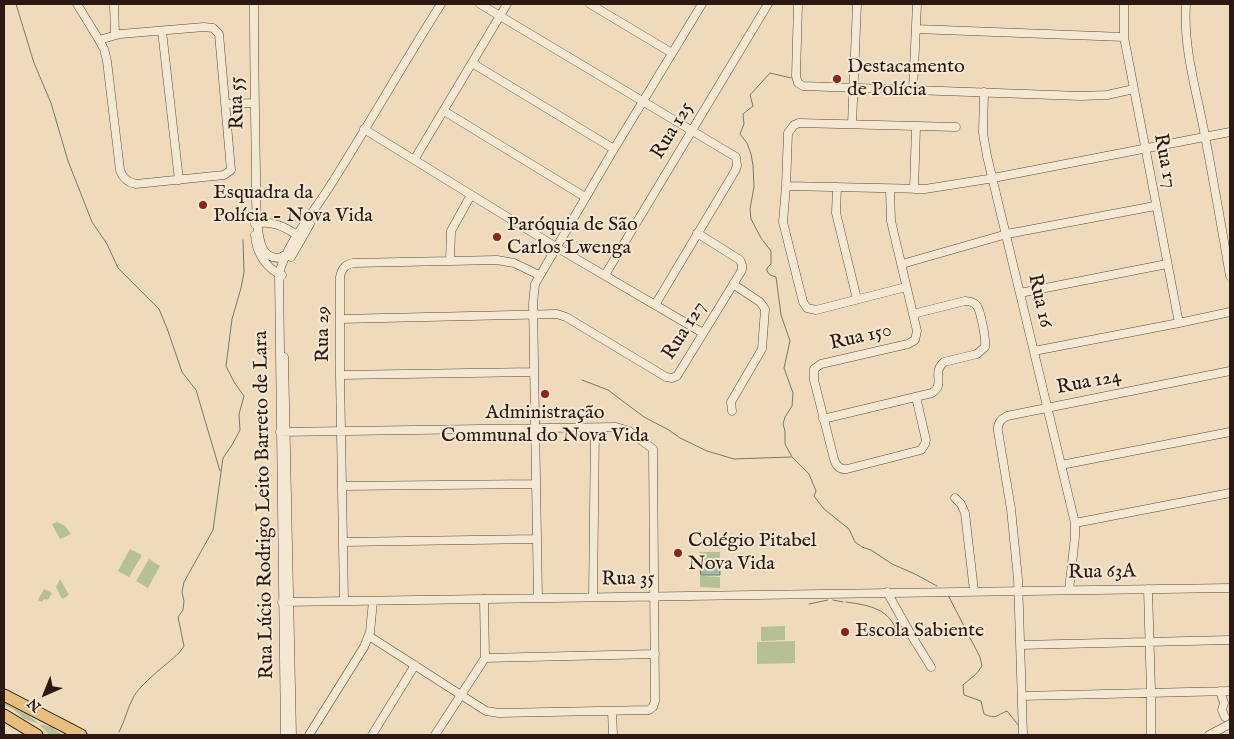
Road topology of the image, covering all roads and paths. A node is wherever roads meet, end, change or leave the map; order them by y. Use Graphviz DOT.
graph roads {
  1 [pos="77,4"];
  2 [pos="114,4"];
  3 [pos="254,4"];
  4 [pos="440,4"];
  5 [pos="480,4"];
  6 [pos="507,4"];
  7 [pos="590,4"];
  8 [pos="768,4"];
  9 [pos="798,4"];
  10 [pos="857,4"];
  11 [pos="917,4"];
  12 [pos="1124,4"];
  13 [pos="1186,4"];
  14 [pos="700,5"];
  15 [pos="500,16"];
  16 [pos="916,29"];
  17 [pos="162,31"];
  18 [pos="115,35"];
  19 [pos="1124,36"];
  20 [pos="99,40"];
  21 [pos="672,53"];
  22 [pos="472,63"];
  23 [pos="854,89"];
  24 [pos="1134,89"];
  25 [pos="913,90"];
  26 [pos="984,92"];
  27 [pos="643,101"];
  28 [pos="254,103"];
  29 [pos="226,104"];
  30 [pos="444,111"];
  31 [pos="852,124"];
  32 [pos="916,127"];
  33 [pos="956,127"];
  34 [pos="364,129"];
  35 [pos="692,130"];
  36 [pos="1230,132"];
  37 [pos="1205,136"];
  38 [pos="1145,148"];
  39 [pos="614,149"];
  40 [pos="414,160"];
  41 [pos="993,178"];
  42 [pos="179,180"];
  43 [pos="786,186"];
  44 [pos="837,187"];
  45 [pos="890,189"];
  46 [pos="914,189"];
  47 [pos="471,195"];
  48 [pos="585,197"];
  49 [pos="1156,206"];
  50 [pos="257,224"];
  51 [pos="697,233"];
  52 [pos="1006,234"];
  53 [pos="301,237"];
  54 [pos="556,247"];
  55 [pos="287,254"];
  56 [pos="450,261"];
  57 [pos="902,264"];
  58 [pos="1167,264"];
  59 [pos="281,275"];
  60 [pos="539,275"];
  61 [pos="605,276"];
  62 [pos="1230,276"];
  63 [pos="733,284"];
  64 [pos="906,287"];
  65 [pos="1020,293"];
  66 [pos="858,300"];
  67 [pos="655,305"];
  68 [pos="1230,312"];
  69 [pos="913,314"];
  70 [pos="533,315"];
  71 [pos="340,319"];
  72 [pos="1179,323"];
  73 [pos="703,333"];
  74 [pos="1034,351"];
  75 [pos="1230,371"];
  76 [pos="534,372"];
  77 [pos="340,375"];
  78 [pos="916,397"];
  79 [pos="1047,408"];
  80 [pos="732,411"];
  81 [pos="823,419"];
  82 [pos="535,428"];
  83 [pos="595,428"];
  84 [pos="341,430"];
  85 [pos="283,432"];
  86 [pos="1230,432"];
  87 [pos="1061,465"];
  88 [pos="536,484"];
  89 [pos="342,486"];
  90 [pos="1230,493"];
  91 [pos="955,498"];
  92 [pos="1075,522"];
  93 [pos="537,539"];
  94 [pos="343,542"];
  95 [pos="1230,588"];
  96 [pos="1148,589"];
  97 [pos="1069,590"];
  98 [pos="974,591"];
  99 [pos="1019,591"];
  100 [pos="887,592"];
  101 [pos="654,596"];
  102 [pos="592,597"];
  103 [pos="538,598"];
  104 [pos="484,599"];
  105 [pos="373,600"];
  106 [pos="344,601"];
  107 [pos="286,602"];
  108 [pos="369,636"];
  109 [pos="1230,640"];
  110 [pos="1149,641"];
  111 [pos="1020,645"];
  112 [pos="655,654"];
  113 [pos="485,658"];
  114 [pos="415,665"];
  115 [pos="931,666"];
  116 [pos="1220,691"];
  117 [pos="1230,691"];
  118 [pos="1151,692"];
  119 [pos="4,695"];
  120 [pos="460,695"];
  121 [pos="1022,696"];
  122 [pos="612,711"];
  123 [pos="4,715"];
  124 [pos="1228,720"];
  125 [pos="1224,732"];
  126 [pos="37,735"];
  127 [pos="81,735"];
  128 [pos="285,735"];
  129 [pos="292,735"];
  130 [pos="309,735"];
  131 [pos="372,735"];
  132 [pos="435,735"];
  133 [pos="613,735"];
  134 [pos="1023,735"];
  135 [pos="1151,735"];
  136 [pos="1209,735"];
  1 -- 20 [label="street"];
  2 -- 18 [label="street"];
  3 -- 28 [label="street, Rua 55"];
  4 -- 34 [label="street"];
  5 -- 15 [label="street"];
  6 -- 15 [label="street"];
  7 -- 21 [label="street"];
  8 -- 35 [label="street, Rua 125"];
  9 -- 23 [label="street"];
  10 -- 23 [label="street"];
  11 -- 16 [label="street"];
  12 -- 19 [label="street, Rua 17"];
  13 -- 37 [label="street"];
  14 -- 21 [label="street"];
  15 -- 22 [label="street"];
  15 -- 27 [label="street"];
  16 -- 19 [label="street"];
  16 -- 25 [label="street"];
  17 -- 18 [label="street"];
  17 -- 29 [label="street"];
  17 -- 42 [label="street"];
  18 -- 20 [label="street"];
  19 -- 24 [label="street, Rua 17"];
  20 -- 42 [label="street"];
  21 -- 27 [label="street"];
  22 -- 30 [label="street"];
  22 -- 39 [label="street"];
  23 -- 25 [label="street"];
  23 -- 31 [label="street"];
  24 -- 26 [label="street"];
  24 -- 38 [label="street, Rua 17"];
  25 -- 26 [label="street"];
  26 -- 41 [label="street, Rua 16"];
  27 -- 35 [label="street"];
  27 -- 39 [label="street"];
  28 -- 29 [label="street"];
  28 -- 50 [label="street, Rua 55"];
  29 -- 42 [label="street"];
  30 -- 40 [label="street"];
  30 -- 48 [label="street"];
  31 -- 32 [label="street"];
  31 -- 43 [label="street"];
  32 -- 33 [label="street"];
  32 -- 46 [label="street"];
  34 -- 40 [label="street"];
  34 -- 53 [label="street"];
  35 -- 51 [label="street"];
  35 -- 61 [label="street, Rua 125"];
  36 -- 37 [label="street"];
  37 -- 38 [label="street"];
  37 -- 62 [label="street"];
  38 -- 41 [label="street"];
  38 -- 49 [label="street, Rua 17"];
  39 -- 48 [label="street"];
  40 -- 47 [label="street"];
  41 -- 46 [label="street"];
  41 -- 52 [label="street, Rua 16"];
  43 -- 44 [label="street"];
  43 -- 66 [label="street"];
  44 -- 45 [label="street"];
  44 -- 66 [label="street"];
  45 -- 46 [label="street"];
  45 -- 57 [label="street, Rua 150"];
  47 -- 54 [label="street"];
  47 -- 56 [label="street"];
  48 -- 54 [label="street"];
  49 -- 52 [label="street"];
  49 -- 58 [label="street, Rua 17"];
  50 -- 53 [label="street"];
  50 -- 55 [label="street"];
  50 -- 59 [label="street"];
  51 -- 63 [label="street, Rua 127"];
  51 -- 67 [label="street"];
  52 -- 57 [label="street"];
  52 -- 65 [label="street, Rua 16"];
  53 -- 55 [label="street"];
  53 -- 59 [label="street"];
  54 -- 60 [label="street"];
  54 -- 61 [label="street"];
  55 -- 59 [label="street"];
  56 -- 60 [label="street, Rua 29"];
  56 -- 71 [label="street, Rua 29"];
  57 -- 64 [label="street, Rua 150"];
  58 -- 65 [label="street"];
  58 -- 72 [label="street, Rua 17"];
  59 -- 85 [label="street, Rua Lúcio Rodrigo Leito Barreto de Lara"];
  60 -- 70 [label="street"];
  61 -- 67 [label="street"];
  63 -- 73 [label="street, Rua 127"];
  63 -- 80 [label="street"];
  64 -- 66 [label="street"];
  64 -- 69 [label="street, Rua 150"];
  65 -- 74 [label="street, Rua 16"];
  67 -- 73 [label="street"];
  68 -- 72 [label="street, Rua 16"];
  69 -- 78 [label="street"];
  69 -- 81 [label="street, Rua 150"];
  70 -- 71 [label="street, Rua 127"];
  70 -- 73 [label="street, Rua 127"];
  70 -- 76 [label="street"];
  71 -- 77 [label="street, Rua 29"];
  72 -- 74 [label="street, Rua 16"];
  74 -- 79 [label="street"];
  75 -- 79 [label="street, Rua 124"];
  76 -- 77 [label="street"];
  76 -- 82 [label="street"];
  77 -- 84 [label="street, Rua 29"];
  78 -- 81 [label="street"];
  78 -- 81 [label="street, Rua 150"];
  79 -- 87 [label="street, Rua 124"];
  79 -- 99 [label="street"];
  82 -- 83 [label="street"];
  82 -- 84 [label="street"];
  82 -- 88 [label="street"];
  83 -- 101 [label="street"];
  83 -- 102 [label="street"];
  84 -- 85 [label="street"];
  84 -- 89 [label="street, Rua 29"];
  85 -- 107 [label="street, Rua Lúcio Rodrigo Leito Barreto de Lara"];
  86 -- 87 [label="street"];
  87 -- 92 [label="street, Rua 124"];
  88 -- 89 [label="street"];
  88 -- 93 [label="street"];
  89 -- 94 [label="street, Rua 29"];
  90 -- 92 [label="street"];
  91 -- 98 [label="street"];
  92 -- 97 [label="street, Rua 124"];
  93 -- 94 [label="street"];
  93 -- 103 [label="street"];
  94 -- 106 [label="street, Rua 29"];
  95 -- 96 [label="street, Rua 63A"];
  96 -- 97 [label="street, Rua 63A"];
  96 -- 110 [label="street"];
  97 -- 99 [label="street, Rua 63A"];
  98 -- 99 [label="street, Rua 63A"];
  98 -- 100 [label="street, Rua 35"];
  99 -- 111 [label="street"];
  100 -- 101 [label="street, Rua 35"];
  100 -- 115 [label="street"];
  101 -- 102 [label="street, Rua 35"];
  101 -- 112 [label="street"];
  102 -- 103 [label="street, Rua 35"];
  103 -- 104 [label="street, Rua 35"];
  104 -- 105 [label="street, Rua 35"];
  104 -- 113 [label="street"];
  105 -- 106 [label="street, Rua 35"];
  105 -- 108 [label="street"];
  106 -- 107 [label="street, Rua 35"];
  107 -- 128 [label="street, Rua Lúcio Rodrigo Leito Barreto de Lara"];
  107 -- 129 [label="street, Rua Lúcio Rodrigo Leito Barreto de Lara"];
  108 -- 114 [label="street"];
  108 -- 130 [label="street"];
  109 -- 110 [label="street"];
  110 -- 111 [label="street"];
  110 -- 118 [label="street"];
  111 -- 121 [label="street"];
  112 -- 113 [label="street"];
  112 -- 122 [label="street"];
  113 -- 120 [label="street"];
  114 -- 120 [label="street"];
  114 -- 131 [label="street"];
  116 -- 117 [label="street"];
  116 -- 118 [label="street"];
  116 -- 124 [label="street"];
  118 -- 121 [label="street"];
  118 -- 135 [label="street"];
  119 -- 127 [label="highway"];
  120 -- 122 [label="street"];
  120 -- 132 [label="street"];
  121 -- 134 [label="street"];
  122 -- 133 [label="street"];
  123 -- 126 [label="highway"];
  124 -- 125 [label="street"];
  125 -- 136 [label="street"];
}
